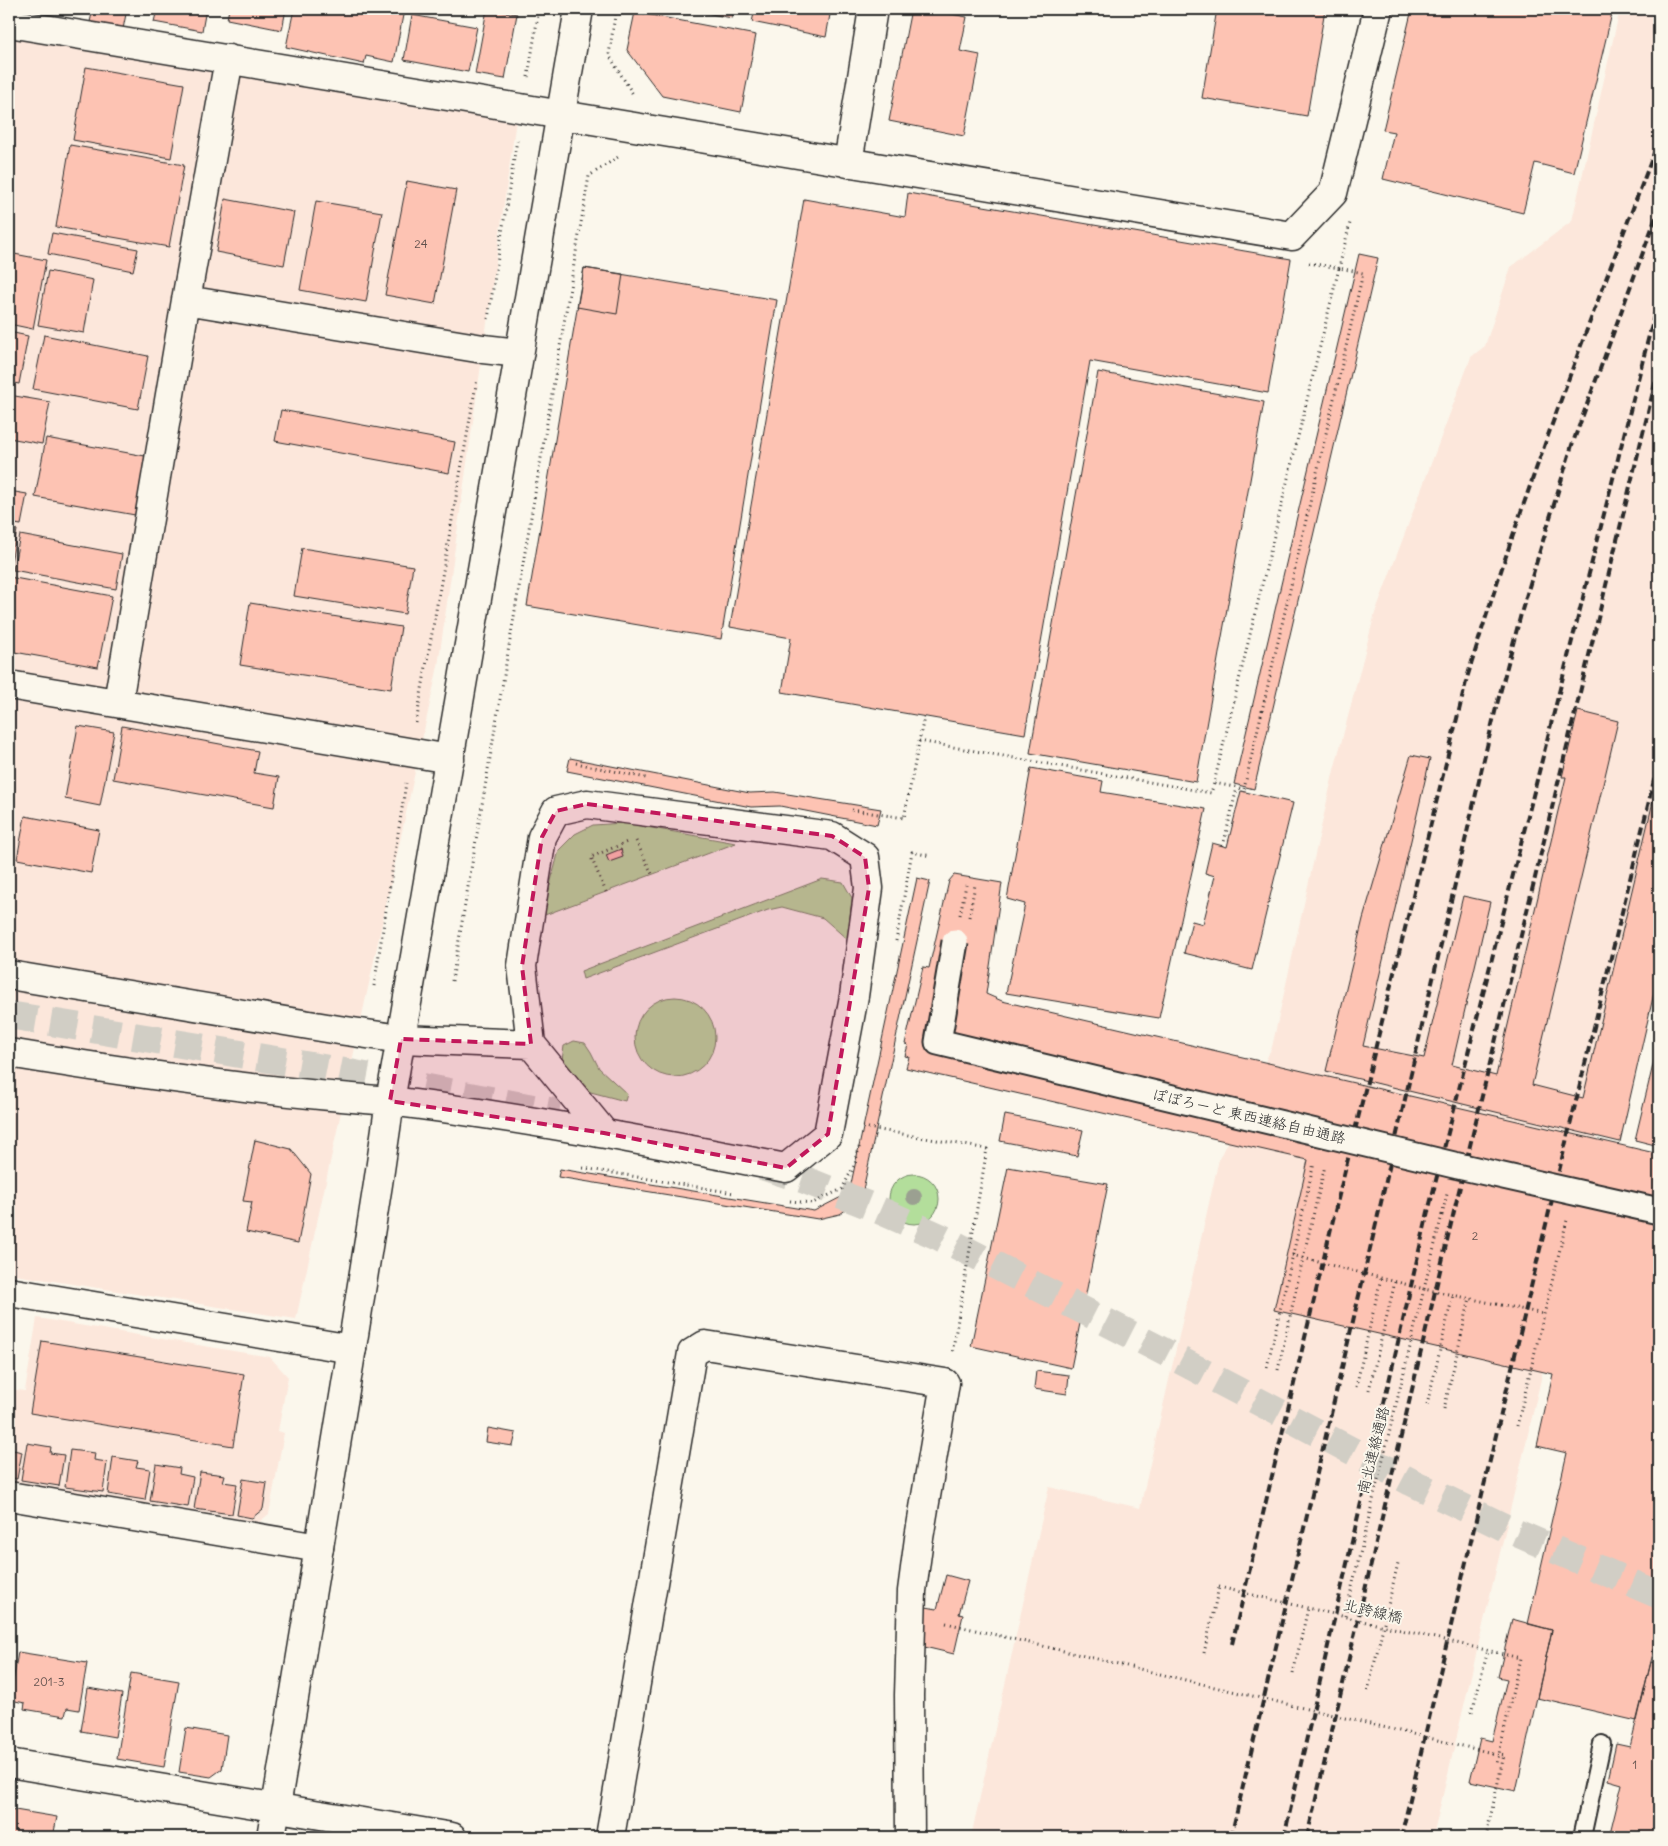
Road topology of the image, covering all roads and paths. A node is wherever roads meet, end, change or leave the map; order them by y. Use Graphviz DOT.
graph roads {
  1 [pos="539,9"];
  2 [pos="579,9"];
  3 [pos="616,9"];
  4 [pos="873,9"];
  5 [pos="1378,9"];
  6 [pos="9,23"];
  7 [pos="229,58"];
  8 [pos="637,100"];
  9 [pos="523,108"];
  10 [pos="562,115"];
  11 [pos="622,154"];
  12 [pos="848,163"];
  13 [pos="1352,216"];
  14 [pos="1300,261"];
  15 [pos="1339,268"];
  16 [pos="186,300"];
  17 [pos="483,349"];
  18 [pos="519,353"];
  19 [pos="9,685"];
  20 [pos="118,702"];
  21 [pos="924,716"];
  22 [pos="920,741"];
  23 [pos="410,752"];
  24 [pos="450,759"];
  25 [pos="1214,783"];
  26 [pos="1237,788"];
  27 [pos="904,818"];
  28 [pos="1223,846"];
  29 [pos="652,874"];
  30 [pos="606,892"];
  31 [pos="955,942"];
  32 [pos="9,975"];
  33 [pos="452,981"];
  34 [pos="374,986"];
  35 [pos="401,1039"];
  36 [pos="532,1044"];
  37 [pos="9,1053"];
  38 [pos="390,1100"];
  39 [pos="863,1127"];
  40 [pos="604,1133"];
  41 [pos="1314,1163"];
  42 [pos="1325,1166"];
  43 [pos="1659,1211"];
  44 [pos="1442,1215"];
  45 [pos="1568,1216"];
  46 [pos="1292,1255"];
  47 [pos="1303,1258"];
  48 [pos="1381,1278"];
  49 [pos="1395,1282"];
  50 [pos="1424,1289"];
  51 [pos="9,1292"];
  52 [pos="1453,1295"];
  53 [pos="1470,1298"];
  54 [pos="1544,1314"];
  55 [pos="352,1349"];
  56 [pos="1267,1367"];
  57 [pos="1278,1370"];
  58 [pos="945,1383"];
  59 [pos="1356,1387"];
  60 [pos="1369,1390"];
  61 [pos="1427,1405"];
  62 [pos="1444,1409"];
  63 [pos="1517,1426"];
  64 [pos="9,1496"];
  65 [pos="319,1548"];
  66 [pos="1398,1563"];
  67 [pos="1308,1608"];
  68 [pos="1345,1616"];
  69 [pos="946,1623"];
  70 [pos="1384,1625"];
  71 [pos="1488,1650"];
  72 [pos="1204,1652"];
  73 [pos="1292,1674"];
  74 [pos="1368,1691"];
  75 [pos="1472,1712"];
  76 [pos="1602,1744"];
  77 [pos="1499,1754"];
  78 [pos="9,1763"];
  79 [pos="1497,1763"];
  80 [pos="276,1808"];
  81 [pos="271,1837"];
  82 [pos="452,1837"];
  83 [pos="610,1837"];
  84 [pos="910,1837"];
  85 [pos="1486,1837"];
  86 [pos="1582,1837"];
  1 -- 9 [label="path"];
  2 -- 10 [label="street"];
  3 -- 8 [label="path"];
  4 -- 12 [label="street"];
  5 -- 12 [label="street"];
  6 -- 7 [label="street"];
  7 -- 9 [label="street"];
  7 -- 16 [label="street"];
  9 -- 10 [label="street"];
  9 -- 17 [label="path"];
  10 -- 12 [label="street"];
  10 -- 18 [label="street"];
  11 -- 33 [label="path"];
  13 -- 15 [label="path"];
  14 -- 15 [label="path"];
  15 -- 25 [label="path"];
  15 -- 26 [label="path"];
  16 -- 17 [label="street"];
  16 -- 20 [label="street"];
  17 -- 18 [label="street"];
  17 -- 23 [label="path"];
  18 -- 24 [label="street"];
  19 -- 20 [label="street"];
  20 -- 23 [label="street"];
  21 -- 22 [label="path"];
  22 -- 25 [label="path"];
  22 -- 27 [label="path"];
  23 -- 24 [label="street"];
  23 -- 34 [label="path"];
  24 -- 35 [label="street"];
  25 -- 26 [label="path"];
  26 -- 28 [label="path"];
  29 -- 30 [label="path"];
  31 -- 43 [label="street, ぽぽろーど 東西連絡自由通路, bridge"];
  32 -- 35 [label="street"];
  35 -- 36 [label="street"];
  35 -- 38 [label="street"];
  36 -- 40 [label="street"];
  36 -- 40 [label="street"];
  37 -- 38 [label="street"];
  38 -- 40 [label="street"];
  38 -- 55 [label="street"];
  39 -- 58 [label="path"];
  41 -- 46 [label="path"];
  42 -- 47 [label="path"];
  44 -- 50 [label="path, 南北連絡通路, bridge"];
  45 -- 54 [label="path"];
  46 -- 47 [label="path"];
  46 -- 56 [label="path"];
  47 -- 48 [label="path, bridge"];
  47 -- 57 [label="path"];
  48 -- 49 [label="path, bridge"];
  48 -- 59 [label="path"];
  49 -- 50 [label="path, bridge"];
  49 -- 60 [label="path"];
  50 -- 52 [label="path, bridge"];
  50 -- 68 [label="path, 南北連絡通路, bridge"];
  51 -- 55 [label="street"];
  52 -- 53 [label="path, bridge"];
  52 -- 61 [label="path"];
  53 -- 54 [label="path, bridge"];
  53 -- 62 [label="path"];
  54 -- 63 [label="path"];
  55 -- 65 [label="street"];
  58 -- 83 [label="street"];
  58 -- 84 [label="street"];
  64 -- 65 [label="street"];
  65 -- 80 [label="street"];
  66 -- 70 [label="path"];
  67 -- 68 [label="path, 北跨線橋, bridge"];
  67 -- 72 [label="path, 北跨線橋, bridge"];
  67 -- 73 [label="path"];
  68 -- 70 [label="path, 北跨線橋, bridge"];
  69 -- 77 [label="path, bridge"];
  70 -- 71 [label="path, 北跨線橋, bridge"];
  70 -- 74 [label="path"];
  71 -- 75 [label="path"];
  71 -- 77 [label="path, 北跨線橋, bridge"];
  76 -- 86 [label="lane"];
  77 -- 79 [label="path, bridge"];
  77 -- 85 [label="path"];
  78 -- 80 [label="street"];
  80 -- 81 [label="street"];
  80 -- 82 [label="street"];
}
